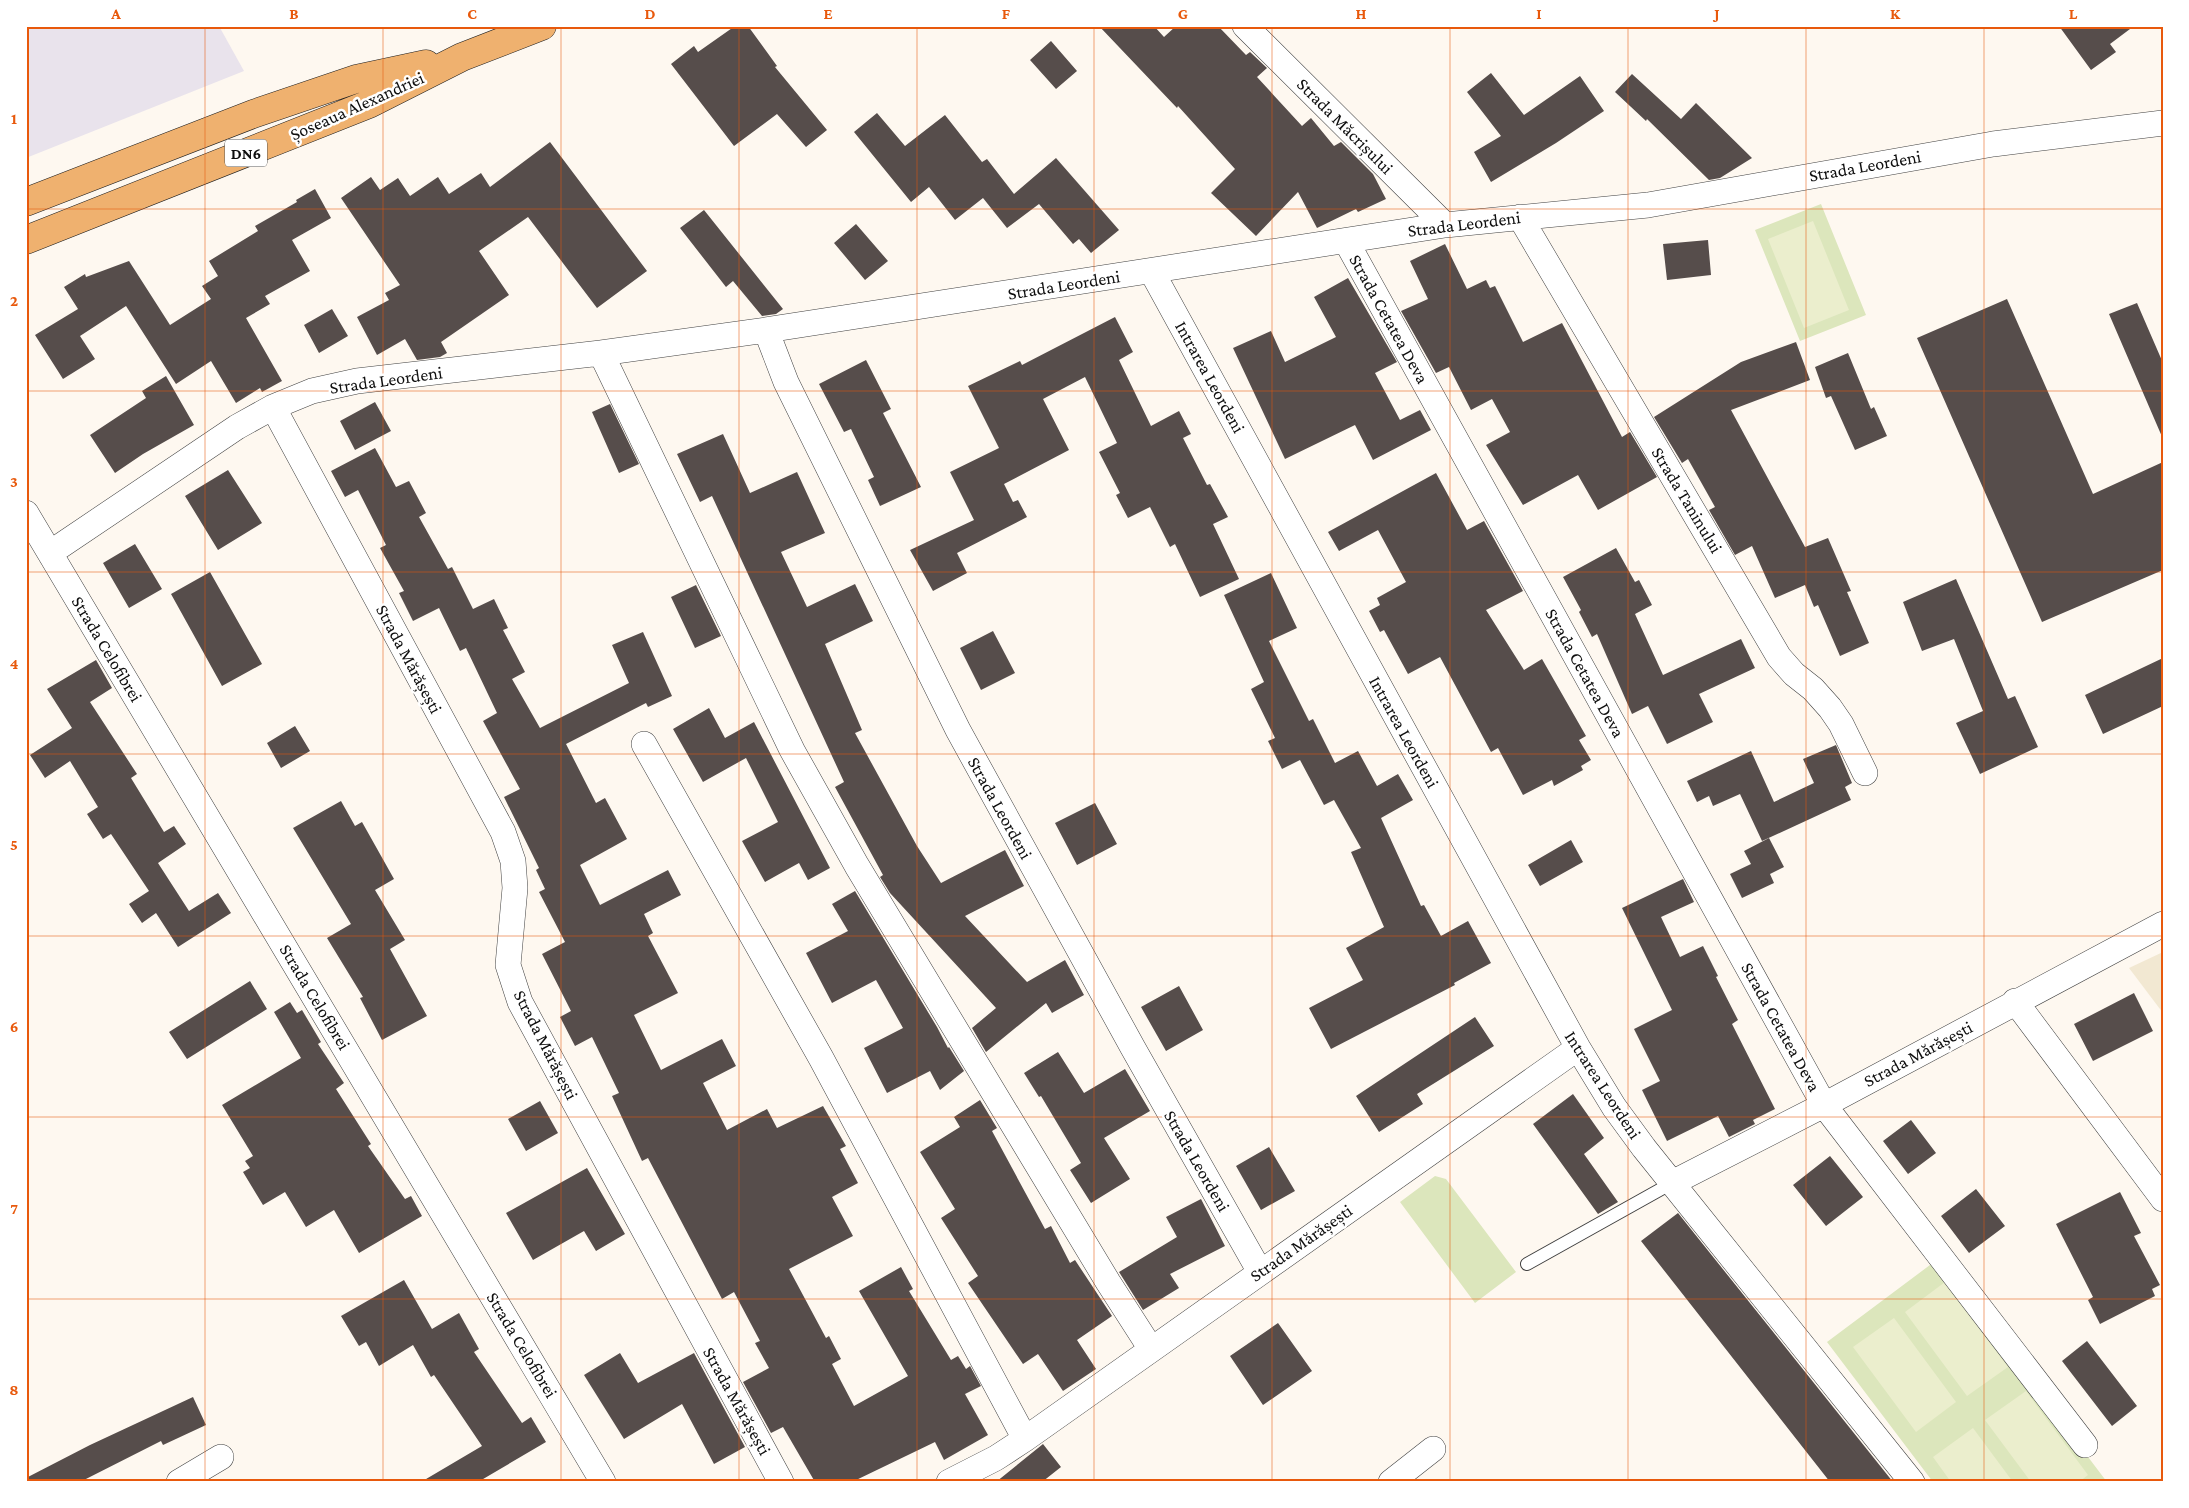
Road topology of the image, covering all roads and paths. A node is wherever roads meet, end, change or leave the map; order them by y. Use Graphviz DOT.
graph roads {
  1 [pos="542,26"];
  2 [pos="1246,26"];
  3 [pos="462,57"];
  4 [pos="2163,123"];
  5 [pos="26,202"];
  6 [pos="1520,217"];
  7 [pos="1445,226"];
  8 [pos="26,240"];
  9 [pos="1346,241"];
  10 [pos="1152,272"];
  11 [pos="766,330"];
  12 [pos="601,353"];
  13 [pos="273,407"];
  14 [pos="26,513"];
  15 [pos="50,553"];
  16 [pos="644,744"];
  17 [pos="1865,773"];
  18 [pos="2163,924"];
  19 [pos="2015,1001"];
  20 [pos="1578,1048"];
  21 [pos="1824,1105"];
  22 [pos="1672,1184"];
  23 [pos="2163,1199"];
  24 [pos="1527,1264"];
  25 [pos="1260,1272"];
  26 [pos="1151,1349"];
  27 [pos="1025,1439"];
  28 [pos="2085,1445"];
  29 [pos="1433,1448"];
  30 [pos="221,1457"];
  31 [pos="179,1482"];
  32 [pos="603,1482"];
  33 [pos="781,1482"];
  34 [pos="949,1482"];
  35 [pos="1391,1482"];
  36 [pos="1912,1482"];
  1 -- 3 [label="main road, Șoseaua Alexandriei / DN6"];
  2 -- 7 [label="street, Strada Măcrișului"];
  3 -- 5 [label="main road, Șoseaua Alexandriei / DN6"];
  3 -- 8 [label="main road, Șoseaua Alexandriei / DN6"];
  4 -- 6 [label="street, Strada Leordeni"];
  6 -- 7 [label="street, Strada Leordeni"];
  6 -- 17 [label="street, Strada Taninului"];
  7 -- 9 [label="street, Strada Leordeni"];
  9 -- 10 [label="street, Strada Leordeni"];
  9 -- 21 [label="street, Strada Cetatea Deva"];
  10 -- 11 [label="street, Strada Leordeni"];
  10 -- 20 [label="street, Intrarea Leordeni"];
  11 -- 12 [label="street, Strada Leordeni"];
  11 -- 25 [label="street, Strada Leordeni"];
  12 -- 13 [label="street, Strada Leordeni"];
  12 -- 26 [label="street"];
  13 -- 15 [label="street, Strada Leordeni"];
  13 -- 33 [label="street, Strada Mărășești"];
  14 -- 15 [label="street, Strada Celofibrei"];
  15 -- 32 [label="street, Strada Celofibrei"];
  16 -- 27 [label="street"];
  18 -- 19 [label="street, Strada Mărășești"];
  19 -- 21 [label="street, Strada Mărășești"];
  19 -- 23 [label="street"];
  20 -- 22 [label="street, Intrarea Leordeni"];
  20 -- 25 [label="street, Strada Mărășești"];
  21 -- 22 [label="street, Strada Mărășești"];
  21 -- 28 [label="street, Strada Cetatea Deva"];
  22 -- 24 [label="lane"];
  22 -- 36 [label="street, Intrarea Leordeni"];
  25 -- 26 [label="street, Strada Mărășești"];
  26 -- 27 [label="street, Strada Mărășești"];
  27 -- 34 [label="street, Strada Mărășești"];
  29 -- 35 [label="street"];
  30 -- 31 [label="street"];
}
